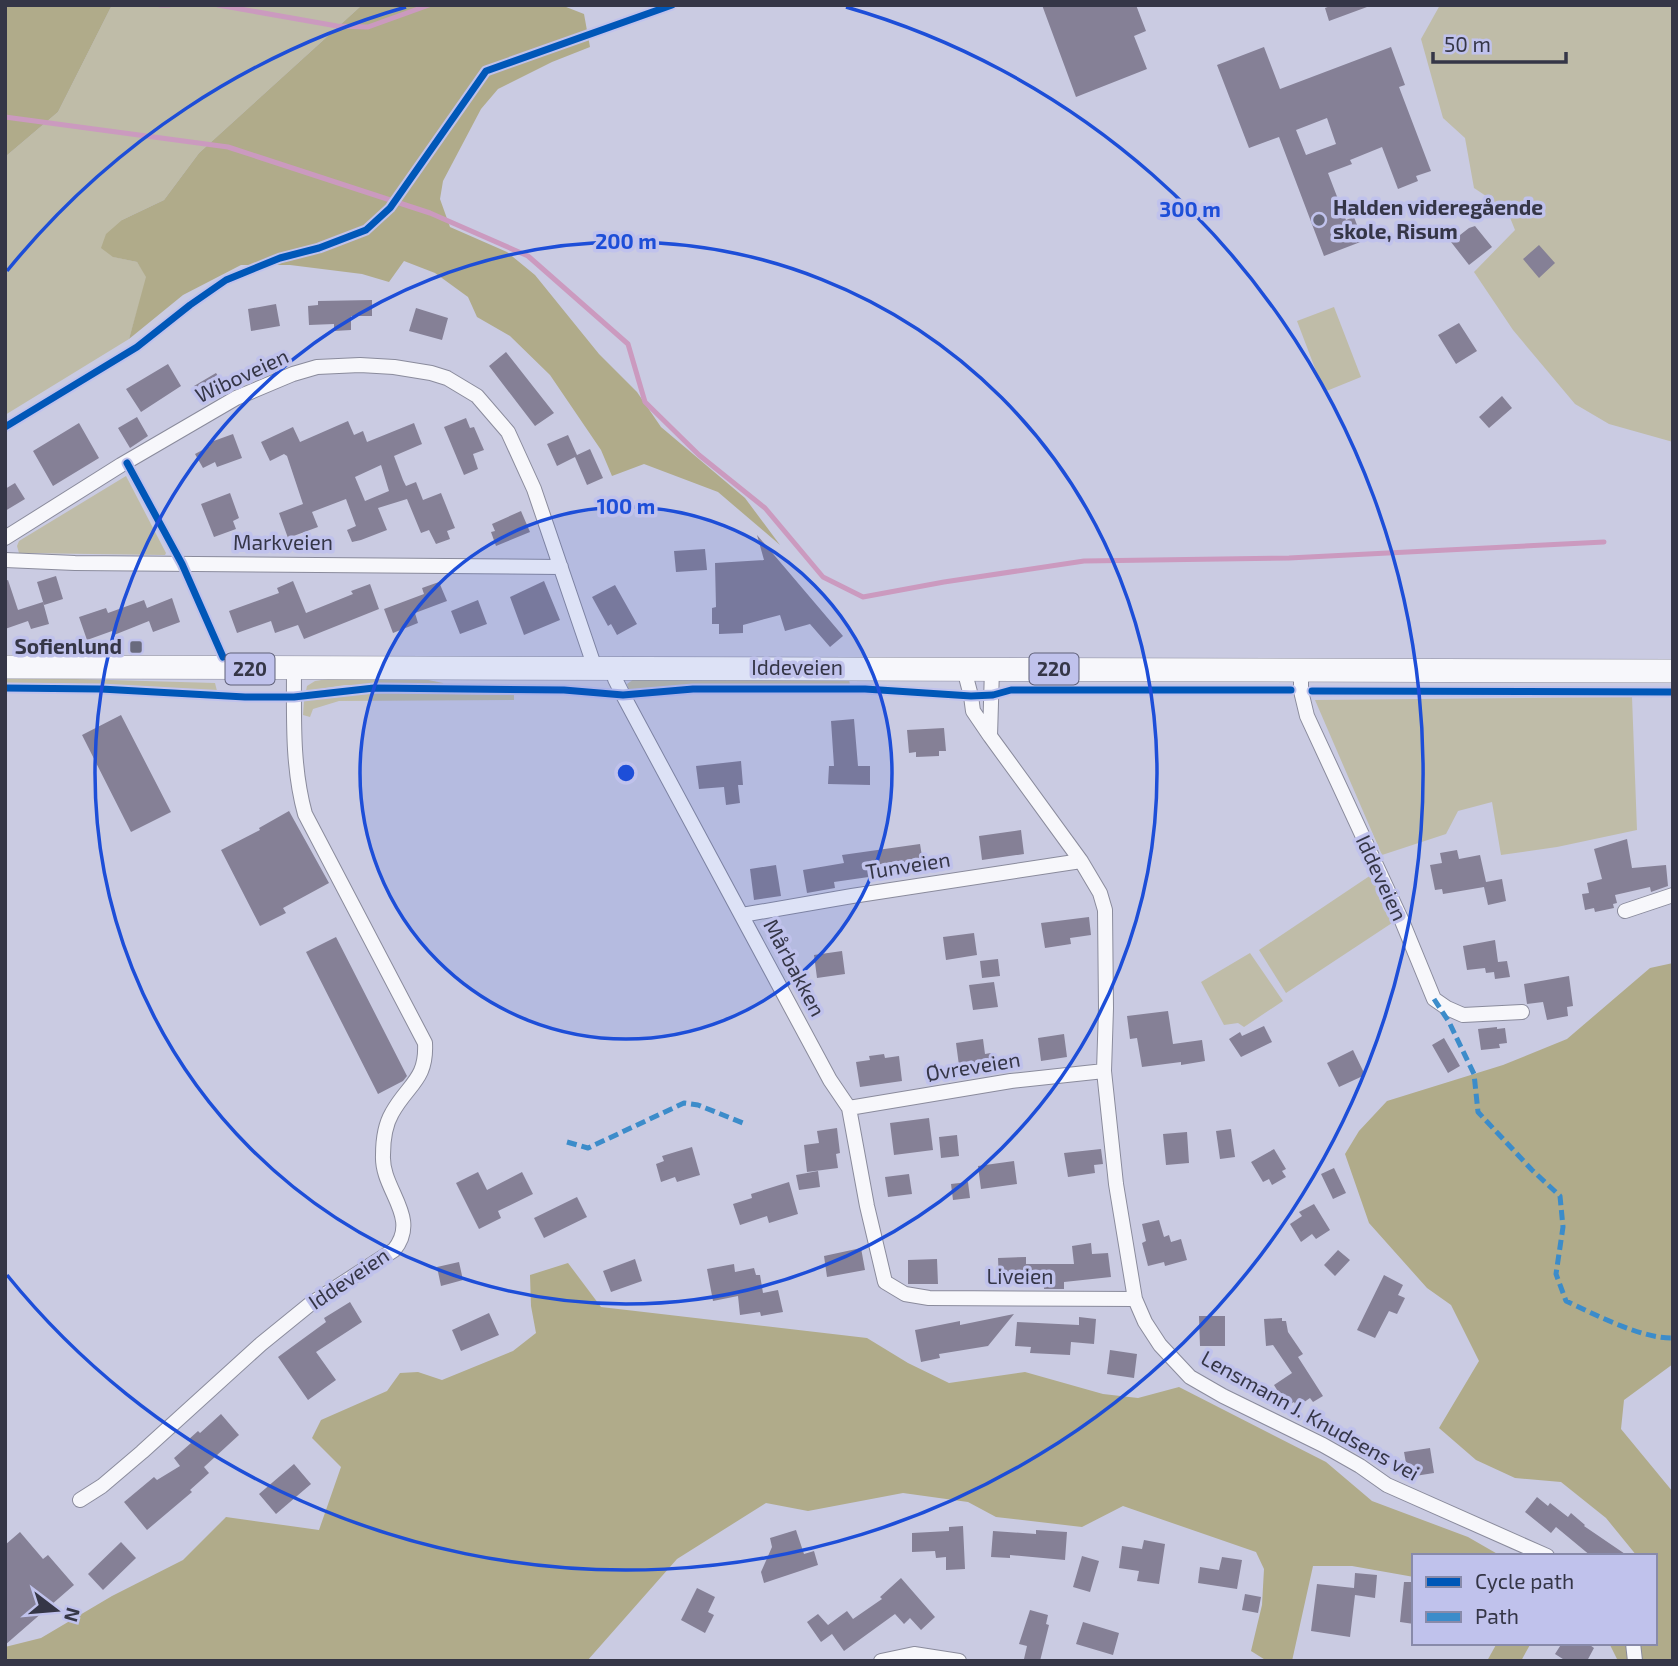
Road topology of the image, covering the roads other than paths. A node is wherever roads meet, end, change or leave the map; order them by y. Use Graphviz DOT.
graph roads {
  1 [pos="5,538"];
  2 [pos="5,560"];
  3 [pos="561,567"];
  4 [pos="5,667"];
  5 [pos="605,668"];
  6 [pos="294,669"];
  7 [pos="964,669"];
  8 [pos="992,669"];
  9 [pos="1301,670"];
  10 [pos="1673,671"];
  11 [pos="990,736"];
  12 [pos="1081,862"];
  13 [pos="1673,895"];
  14 [pos="1625,911"];
  15 [pos="742,915"];
  16 [pos="1522,1012"];
  17 [pos="1104,1072"];
  18 [pos="849,1108"];
  19 [pos="905,1294"];
  20 [pos="1135,1299"];
  21 [pos="79,1500"];
  22 [pos="1543,1554"];
  23 [pos="881,1661"];
  24 [pos="959,1661"];
  1 -- 3 [label="street, Wiboveien"];
  2 -- 3 [label="street, Markveien"];
  3 -- 5 [label="street, Wiboveien"];
  4 -- 6 [label="main road, Iddeveien / 220"];
  5 -- 6 [label="main road, Iddeveien / 220"];
  5 -- 7 [label="main road, Iddeveien / 220"];
  5 -- 15 [label="street, Mårbakken"];
  6 -- 21 [label="street, Iddeveien"];
  7 -- 8 [label="main road, Iddeveien / 220"];
  7 -- 11 [label="street, Lensmann J. Knudsens vei"];
  8 -- 9 [label="main road, Iddeveien / 220"];
  8 -- 11 [label="street"];
  9 -- 10 [label="main road, Iddeveien / 220"];
  9 -- 16 [label="street, Iddeveien"];
  11 -- 12 [label="street, Lensmann J. Knudsens vei"];
  12 -- 15 [label="street, Tunveien"];
  12 -- 17 [label="street, Lensmann J. Knudsens vei"];
  13 -- 14 [label="street"];
  15 -- 18 [label="street, Mårbakken"];
  17 -- 18 [label="street, Øvreveien"];
  17 -- 20 [label="street, Lensmann J. Knudsens vei"];
  18 -- 19 [label="street, Mårbakken"];
  19 -- 20 [label="street, Liveien"];
  20 -- 22 [label="street, Lensmann J. Knudsens vei"];
  23 -- 24 [label="street"];
}
